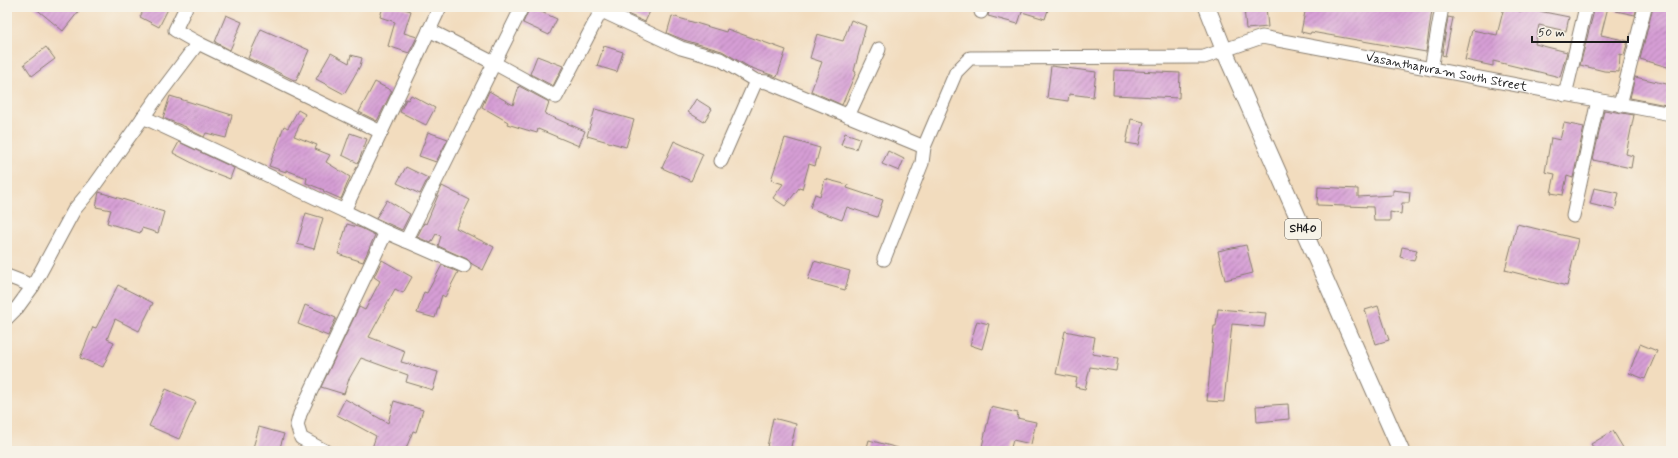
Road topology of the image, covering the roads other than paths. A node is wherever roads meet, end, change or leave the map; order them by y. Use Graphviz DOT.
graph roads {
  1 [pos="186,7"];
  2 [pos="440,7"];
  3 [pos="522,7"];
  4 [pos="1207,7"];
  5 [pos="1442,7"];
  6 [pos="1586,7"];
  7 [pos="1645,7"];
  8 [pos="602,9"];
  9 [pos="429,30"];
  10 [pos="198,43"];
  11 [pos="879,49"];
  12 [pos="1224,50"];
  13 [pos="494,63"];
  14 [pos="1431,69"];
  15 [pos="756,81"];
  16 [pos="1566,95"];
  17 [pos="1598,100"];
  18 [pos="1620,106"];
  19 [pos="1671,114"];
  20 [pos="848,116"];
  21 [pos="143,117"];
  22 [pos="381,132"];
  23 [pos="924,147"];
  24 [pos="721,161"];
  25 [pos="344,211"];
  26 [pos="1573,216"];
  27 [pos="386,232"];
  28 [pos="406,241"];
  29 [pos="884,259"];
  30 [pos="464,266"];
  31 [pos="7,276"];
  32 [pos="33,286"];
  33 [pos="7,318"];
  34 [pos="325,451"];
  35 [pos="1401,451"];
  1 -- 10 [label="street"];
  2 -- 9 [label="street"];
  3 -- 13 [label="street"];
  4 -- 12 [label="main road, SH40"];
  5 -- 14 [label="street"];
  6 -- 16 [label="street"];
  7 -- 18 [label="street"];
  8 -- 13 [label="street"];
  8 -- 15 [label="street"];
  9 -- 13 [label="street"];
  9 -- 22 [label="street"];
  10 -- 21 [label="street"];
  10 -- 22 [label="street"];
  11 -- 20 [label="street"];
  12 -- 14 [label="street, Vasanthapuram South Street"];
  12 -- 23 [label="street, Vasanthapuram South Street"];
  12 -- 35 [label="main road, SH40"];
  13 -- 28 [label="street"];
  14 -- 16 [label="street, Vasanthapuram South Street"];
  15 -- 20 [label="street"];
  15 -- 24 [label="street"];
  16 -- 17 [label="street, Vasanthapuram South Street"];
  17 -- 18 [label="street, Vasanthapuram South Street"];
  17 -- 26 [label="street"];
  18 -- 19 [label="street, Vasanthapuram South Street"];
  20 -- 23 [label="street"];
  21 -- 25 [label="street"];
  21 -- 32 [label="street"];
  22 -- 25 [label="street"];
  23 -- 29 [label="street, Vasanthapuram South Street"];
  25 -- 27 [label="street"];
  27 -- 28 [label="street"];
  27 -- 34 [label="street"];
  28 -- 30 [label="street"];
  31 -- 32 [label="street"];
  32 -- 33 [label="street"];
}
